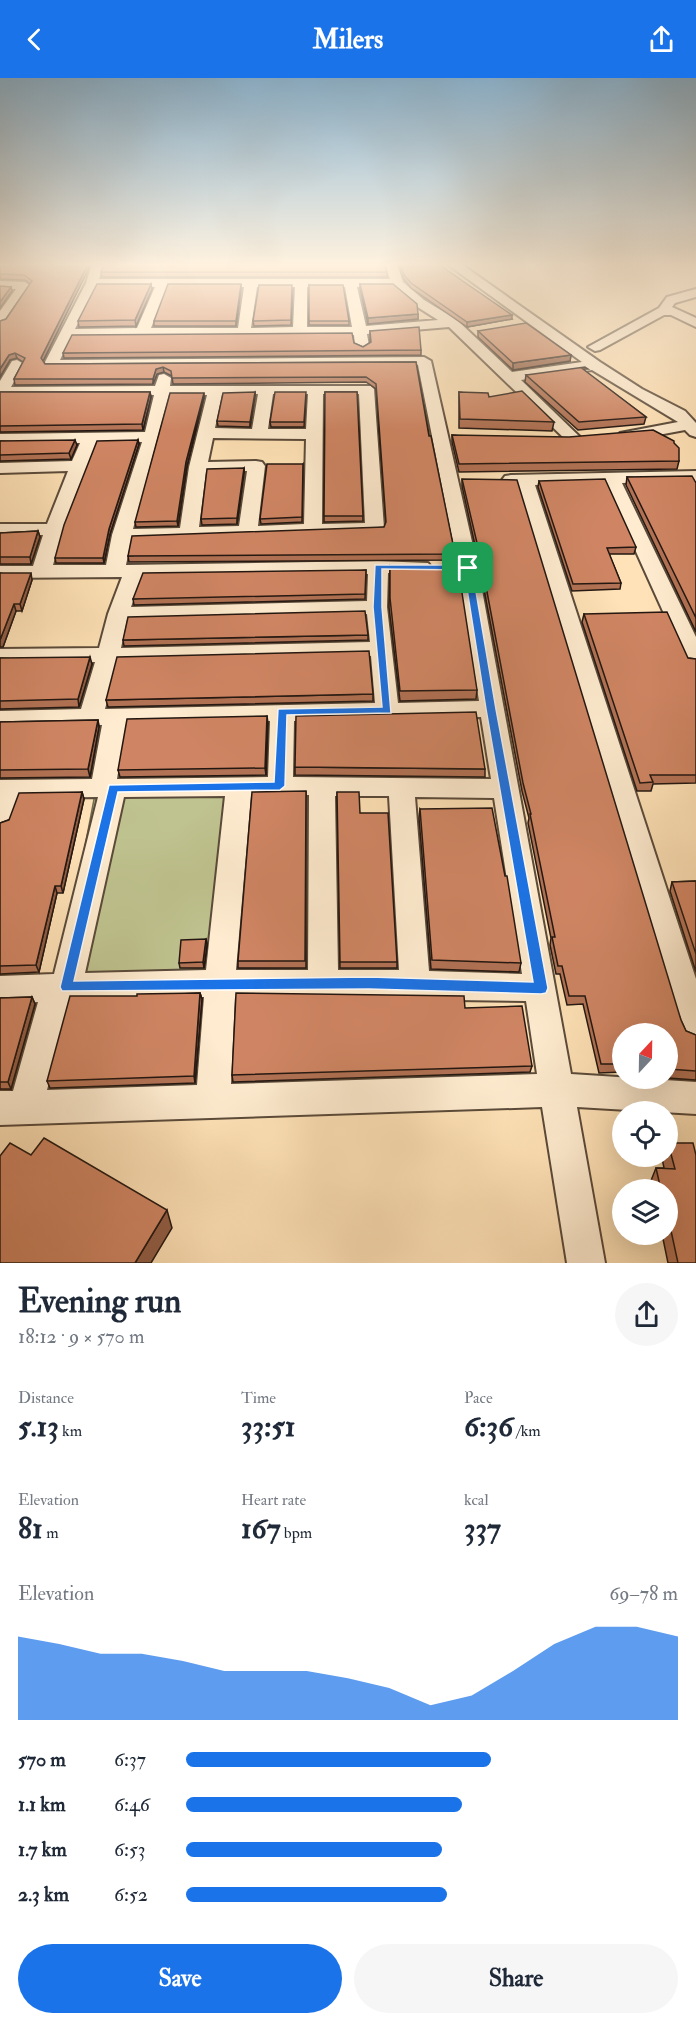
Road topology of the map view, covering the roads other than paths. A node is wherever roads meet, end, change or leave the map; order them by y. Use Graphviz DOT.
graph roads {
  1 [pos="73,319"];
  2 [pos="148,319"];
  3 [pos="246,319"];
  4 [pos="300,319"];
  5 [pos="358,319"];
  6 [pos="445,319"];
  7 [pos="531,319"];
  8 [pos="554,319"];
  9 [pos="645,319"];
  10 [pos="535,322"];
  11 [pos="519,324"];
  12 [pos="458,328"];
  13 [pos="567,328"];
  14 [pos="485,330"];
  15 [pos="360,331"];
  16 [pos="244,332"];
  17 [pos="67,333"];
  18 [pos="142,333"];
  19 [pos="300,333"];
  20 [pos="599,353"];
  21 [pos="165,361"];
  22 [pos="363,362"];
  23 [pos="27,364"];
  24 [pos="509,377"];
  25 [pos="216,389"];
  26 [pos="366,389"];
  27 [pos="163,390"];
  28 [pos="266,390"];
  29 [pos="316,390"];
  30 [pos="690,418"];
  31 [pos="205,433"];
  32 [pos="259,434"];
  33 [pos="314,434"];
  34 [pos="438,435"];
  35 [pos="150,436"];
  36 [pos="461,436"];
  37 [pos="90,438"];
  38 [pos="551,438"];
  39 [pos="573,438"];
  40 [pos="0,439"];
  41 [pos="80,466"];
  42 [pos="198,467"];
  43 [pos="0,468"];
  44 [pos="696,476"];
  45 [pos="611,478"];
  46 [pos="493,480"];
  47 [pos="525,480"];
  48 [pos="54,529"];
  49 [pos="0,530"];
  50 [pos="313,530"];
  51 [pos="248,531"];
  52 [pos="189,533"];
  53 [pos="120,535"];
  54 [pos="378,567"];
  55 [pos="468,568"];
  56 [pos="125,570"];
  57 [pos="0,572"];
  58 [pos="41,572"];
  59 [pos="377,607"];
  60 [pos="118,614"];
  61 [pos="382,649"];
  62 [pos="108,655"];
  63 [pos="0,656"];
  64 [pos="696,660"];
  65 [pos="491,709"];
  66 [pos="387,711"];
  67 [pos="282,712"];
  68 [pos="103,717"];
  69 [pos="0,719"];
  70 [pos="239,786"];
  71 [pos="280,786"];
  72 [pos="322,786"];
  73 [pos="108,788"];
  74 [pos="401,788"];
  75 [pos="5,789"];
  76 [pos="506,789"];
  77 [pos="0,820"];
  78 [pos="322,982"];
  79 [pos="415,983"];
  80 [pos="220,984"];
  81 [pos="62,987"];
  82 [pos="541,988"];
  83 [pos="0,990"];
  84 [pos="696,1028"];
  85 [pos="559,1090"];
  86 [pos="696,1098"];
  87 [pos="213,1101"];
  88 [pos="13,1107"];
  89 [pos="586,1263"];
  1 -- 17 [label="street"];
  2 -- 18 [label="street"];
  3 -- 16 [label="street"];
  4 -- 19 [label="street"];
  5 -- 15 [label="street"];
  6 -- 12 [label="street"];
  7 -- 10 [label="street"];
  8 -- 13 [label="street"];
  9 -- 20 [label="street"];
  10 -- 11 [label="street"];
  10 -- 20 [label="street"];
  12 -- 14 [label="street"];
  12 -- 15 [label="street"];
  12 -- 24 [label="street"];
  15 -- 19 [label="street"];
  15 -- 22 [label="street"];
  16 -- 18 [label="street"];
  16 -- 19 [label="street"];
  17 -- 18 [label="street"];
  17 -- 23 [label="street"];
  20 -- 24 [label="street"];
  20 -- 30 [label="street"];
  20 -- 30 [label="street"];
  21 -- 22 [label="street"];
  21 -- 23 [label="street"];
  21 -- 27 [label="street"];
  22 -- 26 [label="street"];
  22 -- 34 [label="street"];
  23 -- 27 [label="street"];
  24 -- 39 [label="street"];
  25 -- 27 [label="street"];
  25 -- 28 [label="street"];
  25 -- 31 [label="street"];
  26 -- 29 [label="street"];
  26 -- 50 [label="street"];
  27 -- 35 [label="street"];
  28 -- 29 [label="street"];
  28 -- 32 [label="street"];
  29 -- 33 [label="street"];
  30 -- 39 [label="street"];
  31 -- 32 [label="street"];
  31 -- 42 [label="street"];
  32 -- 33 [label="street"];
  33 -- 50 [label="street"];
  34 -- 36 [label="street"];
  34 -- 55 [label="street"];
  35 -- 37 [label="street"];
  35 -- 53 [label="street"];
  37 -- 40 [label="street"];
  37 -- 41 [label="street"];
  38 -- 39 [label="street"];
  41 -- 43 [label="street"];
  41 -- 48 [label="street"];
  42 -- 51 [label="street"];
  42 -- 52 [label="street"];
  44 -- 45 [label="street"];
  45 -- 47 [label="street"];
  45 -- 64 [label="street"];
  46 -- 47 [label="street"];
  47 -- 84 [label="street"];
  48 -- 49 [label="street"];
  48 -- 58 [label="street"];
  50 -- 51 [label="street"];
  51 -- 52 [label="street"];
  52 -- 53 [label="street"];
  53 -- 56 [label="street"];
  54 -- 55 [label="street"];
  54 -- 56 [label="street"];
  54 -- 59 [label="street"];
  55 -- 65 [label="street"];
  56 -- 58 [label="street"];
  56 -- 60 [label="street"];
  57 -- 58 [label="street"];
  59 -- 60 [label="street"];
  59 -- 61 [label="street"];
  60 -- 62 [label="street"];
  61 -- 62 [label="street"];
  61 -- 66 [label="street"];
  62 -- 63 [label="street"];
  62 -- 68 [label="street"];
  65 -- 66 [label="street"];
  65 -- 76 [label="street"];
  66 -- 67 [label="street"];
  67 -- 68 [label="street"];
  67 -- 71 [label="street"];
  68 -- 69 [label="street"];
  68 -- 73 [label="street"];
  70 -- 71 [label="street"];
  70 -- 73 [label="street"];
  70 -- 80 [label="street"];
  71 -- 72 [label="street"];
  72 -- 74 [label="street"];
  72 -- 78 [label="street"];
  73 -- 75 [label="street"];
  73 -- 81 [label="street"];
  74 -- 76 [label="street"];
  74 -- 79 [label="street"];
  75 -- 77 [label="street"];
  76 -- 82 [label="street"];
  78 -- 79 [label="street"];
  78 -- 80 [label="street"];
  79 -- 82 [label="street"];
  80 -- 81 [label="street"];
  80 -- 87 [label="street"];
  81 -- 83 [label="street"];
  81 -- 88 [label="street"];
  82 -- 85 [label="street"];
  85 -- 86 [label="street"];
  85 -- 87 [label="street"];
  85 -- 89 [label="street"];
  87 -- 88 [label="street"];
}
